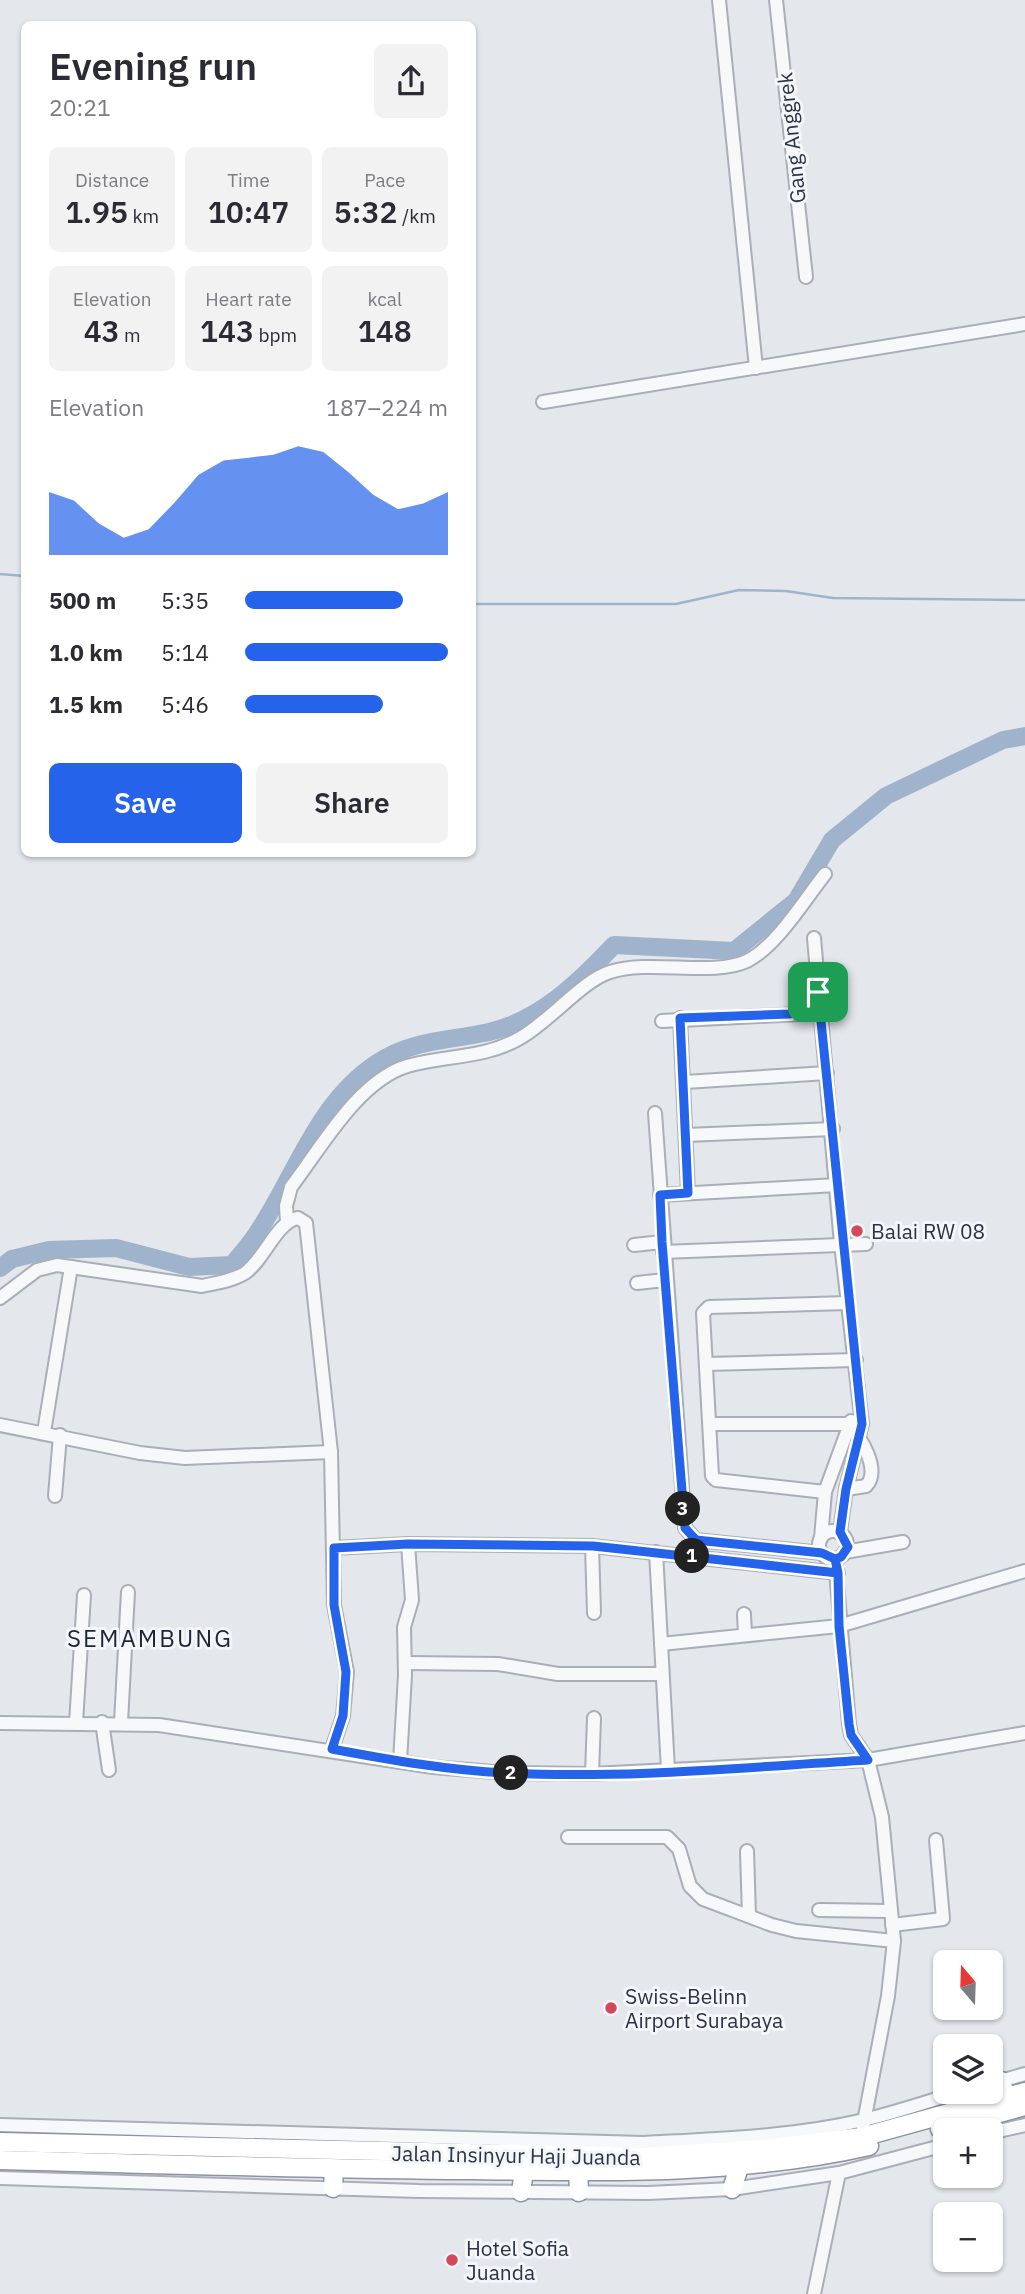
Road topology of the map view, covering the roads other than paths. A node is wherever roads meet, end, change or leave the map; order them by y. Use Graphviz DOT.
graph roads {
  1 [pos="719,0"];
  2 [pos="776,0"];
  3 [pos="806,277"];
  4 [pos="1025,324"];
  5 [pos="756,368"];
  6 [pos="542,402"];
  7 [pos="825,874"];
  8 [pos="814,938"];
  9 [pos="818,992"];
  10 [pos="820,1013"];
  11 [pos="790,1014"];
  12 [pos="680,1018"];
  13 [pos="662,1021"];
  14 [pos="827,1073"];
  15 [pos="685,1082"];
  16 [pos="655,1113"];
  17 [pos="833,1129"];
  18 [pos="686,1135"];
  19 [pos="837,1185"];
  20 [pos="688,1193"];
  21 [pos="660,1195"];
  22 [pos="296,1220"];
  23 [pos="841,1244"];
  24 [pos="866,1244"];
  25 [pos="634,1245"];
  26 [pos="663,1247"];
  27 [pos="71,1267"];
  28 [pos="665,1280"];
  29 [pos="637,1283"];
  30 [pos="0,1298"];
  31 [pos="848,1303"];
  32 [pos="856,1360"];
  33 [pos="707,1364"];
  34 [pos="861,1410"];
  35 [pos="710,1424"];
  36 [pos="847,1424"];
  37 [pos="0,1425"];
  38 [pos="44,1432"];
  39 [pos="859,1433"];
  40 [pos="60,1435"];
  41 [pos="325,1453"];
  42 [pos="846,1489"];
  43 [pos="825,1492"];
  44 [pos="55,1496"];
  45 [pos="840,1532"];
  46 [pos="821,1538"];
  47 [pos="903,1542"];
  48 [pos="408,1544"];
  49 [pos="593,1546"];
  50 [pos="334,1548"];
  51 [pos="656,1552"];
  52 [pos="822,1553"];
  53 [pos="840,1555"];
  54 [pos="1025,1571"];
  55 [pos="838,1573"];
  56 [pos="128,1592"];
  57 [pos="84,1595"];
  58 [pos="594,1613"];
  59 [pos="744,1614"];
  60 [pos="839,1626"];
  61 [pos="745,1635"];
  62 [pos="661,1644"];
  63 [pos="405,1663"];
  64 [pos="662,1674"];
  65 [pos="594,1718"];
  66 [pos="102,1722"];
  67 [pos="121,1722"];
  68 [pos="0,1723"];
  69 [pos="76,1723"];
  70 [pos="1025,1733"];
  71 [pos="332,1749"];
  72 [pos="868,1760"];
  73 [pos="400,1762"];
  74 [pos="109,1770"];
  75 [pos="667,1770"];
  76 [pos="592,1774"];
  77 [pos="568,1836"];
  78 [pos="936,1840"];
  79 [pos="747,1851"];
  80 [pos="819,1910"];
  81 [pos="890,1910"];
  82 [pos="749,1916"];
  83 [pos="892,1925"];
  84 [pos="894,1941"];
  85 [pos="1025,2074"];
  86 [pos="1003,2085"];
  87 [pos="1003,2088"];
  88 [pos="1025,2092"];
  89 [pos="933,2102"];
  90 [pos="965,2104"];
  91 [pos="1025,2106"];
  92 [pos="1025,2124"];
  93 [pos="0,2125"];
  94 [pos="863,2129"];
  95 [pos="1003,2130"];
  96 [pos="911,2131"];
  97 [pos="0,2142"];
  98 [pos="933,2148"];
  99 [pos="643,2150"];
  100 [pos="0,2160"];
  101 [pos="740,2164"];
  102 [pos="334,2169"];
  103 [pos="524,2171"];
  104 [pos="578,2171"];
  105 [pos="839,2173"];
  106 [pos="196,2174"];
  107 [pos="0,2178"];
  108 [pos="332,2188"];
  109 [pos="732,2189"];
  110 [pos="521,2192"];
  111 [pos="579,2192"];
  112 [pos="814,2294"];
  1 -- 5 [label="street"];
  2 -- 3 [label="street, Gang Anggrek"];
  4 -- 5 [label="street"];
  5 -- 6 [label="street"];
  7 -- 22 [label="street"];
  8 -- 9 [label="street"];
  9 -- 10 [label="street"];
  9 -- 11 [label="street"];
  10 -- 11 [label="street"];
  10 -- 14 [label="street"];
  11 -- 12 [label="street"];
  12 -- 13 [label="street"];
  12 -- 15 [label="street"];
  14 -- 15 [label="street"];
  14 -- 17 [label="street"];
  15 -- 18 [label="street"];
  16 -- 21 [label="street"];
  17 -- 18 [label="street"];
  17 -- 19 [label="street"];
  18 -- 20 [label="street"];
  19 -- 20 [label="street"];
  19 -- 23 [label="street"];
  20 -- 21 [label="street"];
  21 -- 26 [label="street"];
  22 -- 27 [label="street"];
  22 -- 41 [label="street"];
  23 -- 24 [label="street"];
  23 -- 26 [label="street"];
  23 -- 31 [label="street"];
  25 -- 26 [label="street"];
  26 -- 28 [label="street"];
  27 -- 30 [label="street"];
  27 -- 38 [label="street"];
  28 -- 29 [label="street"];
  28 -- 52 [label="street"];
  31 -- 32 [label="street"];
  31 -- 33 [label="street"];
  32 -- 33 [label="street"];
  32 -- 34 [label="street"];
  33 -- 35 [label="street"];
  34 -- 36 [label="street"];
  34 -- 39 [label="street"];
  35 -- 36 [label="street"];
  35 -- 43 [label="street"];
  36 -- 39 [label="street"];
  36 -- 43 [label="street"];
  37 -- 38 [label="street"];
  38 -- 40 [label="street"];
  39 -- 42 [label="street"];
  39 -- 42 [label="street"];
  40 -- 41 [label="street"];
  40 -- 44 [label="street"];
  41 -- 50 [label="street"];
  42 -- 45 [label="street"];
  43 -- 46 [label="street"];
  45 -- 46 [label="street"];
  45 -- 53 [label="street"];
  46 -- 52 [label="street"];
  47 -- 53 [label="street"];
  48 -- 49 [label="street"];
  48 -- 50 [label="street"];
  48 -- 63 [label="street"];
  49 -- 51 [label="street"];
  49 -- 58 [label="street"];
  50 -- 71 [label="street"];
  51 -- 55 [label="street"];
  51 -- 62 [label="street"];
  52 -- 53 [label="street"];
  53 -- 55 [label="street"];
  54 -- 60 [label="street"];
  55 -- 60 [label="street"];
  56 -- 67 [label="street"];
  57 -- 69 [label="street"];
  59 -- 61 [label="street"];
  60 -- 61 [label="street"];
  60 -- 72 [label="street"];
  61 -- 62 [label="street"];
  62 -- 64 [label="street"];
  63 -- 64 [label="street"];
  63 -- 73 [label="street"];
  64 -- 75 [label="street"];
  65 -- 76 [label="street"];
  66 -- 67 [label="street"];
  66 -- 69 [label="street"];
  66 -- 74 [label="street"];
  67 -- 71 [label="street"];
  68 -- 69 [label="street"];
  70 -- 72 [label="street"];
  71 -- 73 [label="street"];
  72 -- 75 [label="street"];
  72 -- 81 [label="street"];
  73 -- 76 [label="street"];
  75 -- 76 [label="street"];
  77 -- 82 [label="street"];
  78 -- 83 [label="street"];
  79 -- 82 [label="street"];
  80 -- 81 [label="street"];
  81 -- 83 [label="street"];
  82 -- 84 [label="street"];
  83 -- 84 [label="street"];
  84 -- 94 [label="street"];
  85 -- 86 [label="street, Jalan Insinyur Haji Juanda"];
  87 -- 88 [label="highway, Jalan Insinyur Haji Juanda"];
  89 -- 94 [label="street, Jalan Insinyur Haji Juanda"];
  90 -- 96 [label="highway, Jalan Insinyur Haji Juanda"];
  91 -- 96 [label="highway, Jalan Insinyur Haji Juanda"];
  92 -- 95 [label="street"];
  93 -- 99 [label="street, Jalan Insinyur Haji Juanda"];
  94 -- 96 [label="highway, Jalan Insinyur Haji Juanda"];
  94 -- 99 [label="highway, Jalan Insinyur Haji Juanda"];
  96 -- 101 [label="highway, Jalan Insinyur Haji Juanda"];
  97 -- 99 [label="highway, Jalan Insinyur Haji Juanda"];
  98 -- 105 [label="street, Jalan Insinyur Haji Juanda"];
  100 -- 106 [label="highway, Jalan Insinyur Haji Juanda"];
  101 -- 104 [label="highway, Jalan Insinyur Haji Juanda"];
  101 -- 109 [label="highway"];
  102 -- 103 [label="highway, Jalan Insinyur Haji Juanda"];
  102 -- 106 [label="highway, Jalan Insinyur Haji Juanda"];
  102 -- 108 [label="highway"];
  103 -- 104 [label="highway, Jalan Insinyur Haji Juanda"];
  103 -- 110 [label="highway"];
  104 -- 111 [label="highway"];
  105 -- 109 [label="street, Jalan Insinyur Haji Juanda"];
  105 -- 112 [label="street"];
  106 -- 107 [label="street, Jalan Insinyur Haji Juanda"];
  106 -- 108 [label="street, Jalan Insinyur Haji Juanda"];
  108 -- 110 [label="street, Jalan Insinyur Haji Juanda"];
  109 -- 111 [label="street, Jalan Insinyur Haji Juanda"];
  110 -- 111 [label="street, Jalan Insinyur Haji Juanda"];
}
